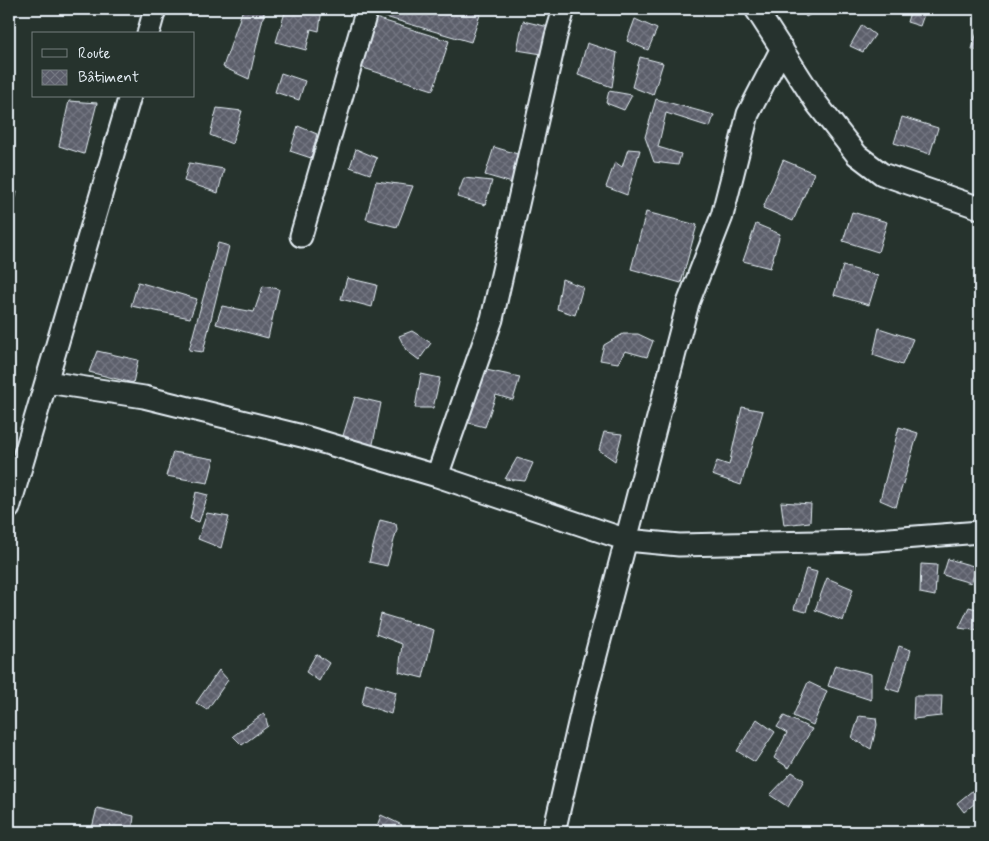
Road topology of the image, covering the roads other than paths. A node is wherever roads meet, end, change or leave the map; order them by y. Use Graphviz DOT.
graph roads {
  1 [pos="155,9"];
  2 [pos="367,9"];
  3 [pos="564,9"];
  4 [pos="756,9"];
  5 [pos="149,32"];
  6 [pos="782,48"];
  7 [pos="129,98"];
  8 [pos="980,208"];
  9 [pos="301,236"];
  10 [pos="47,382"];
  11 [pos="437,476"];
  12 [pos="9,508"];
  13 [pos="980,532"];
  14 [pos="627,540"];
  15 [pos="554,832"];
  1 -- 5 [label="street"];
  2 -- 9 [label="street"];
  3 -- 11 [label="street"];
  4 -- 6 [label="street"];
  6 -- 8 [label="street"];
  6 -- 14 [label="street"];
  7 -- 10 [label="street"];
  10 -- 11 [label="street"];
  10 -- 12 [label="street"];
  11 -- 14 [label="street"];
  13 -- 14 [label="street"];
  14 -- 15 [label="street"];
}
